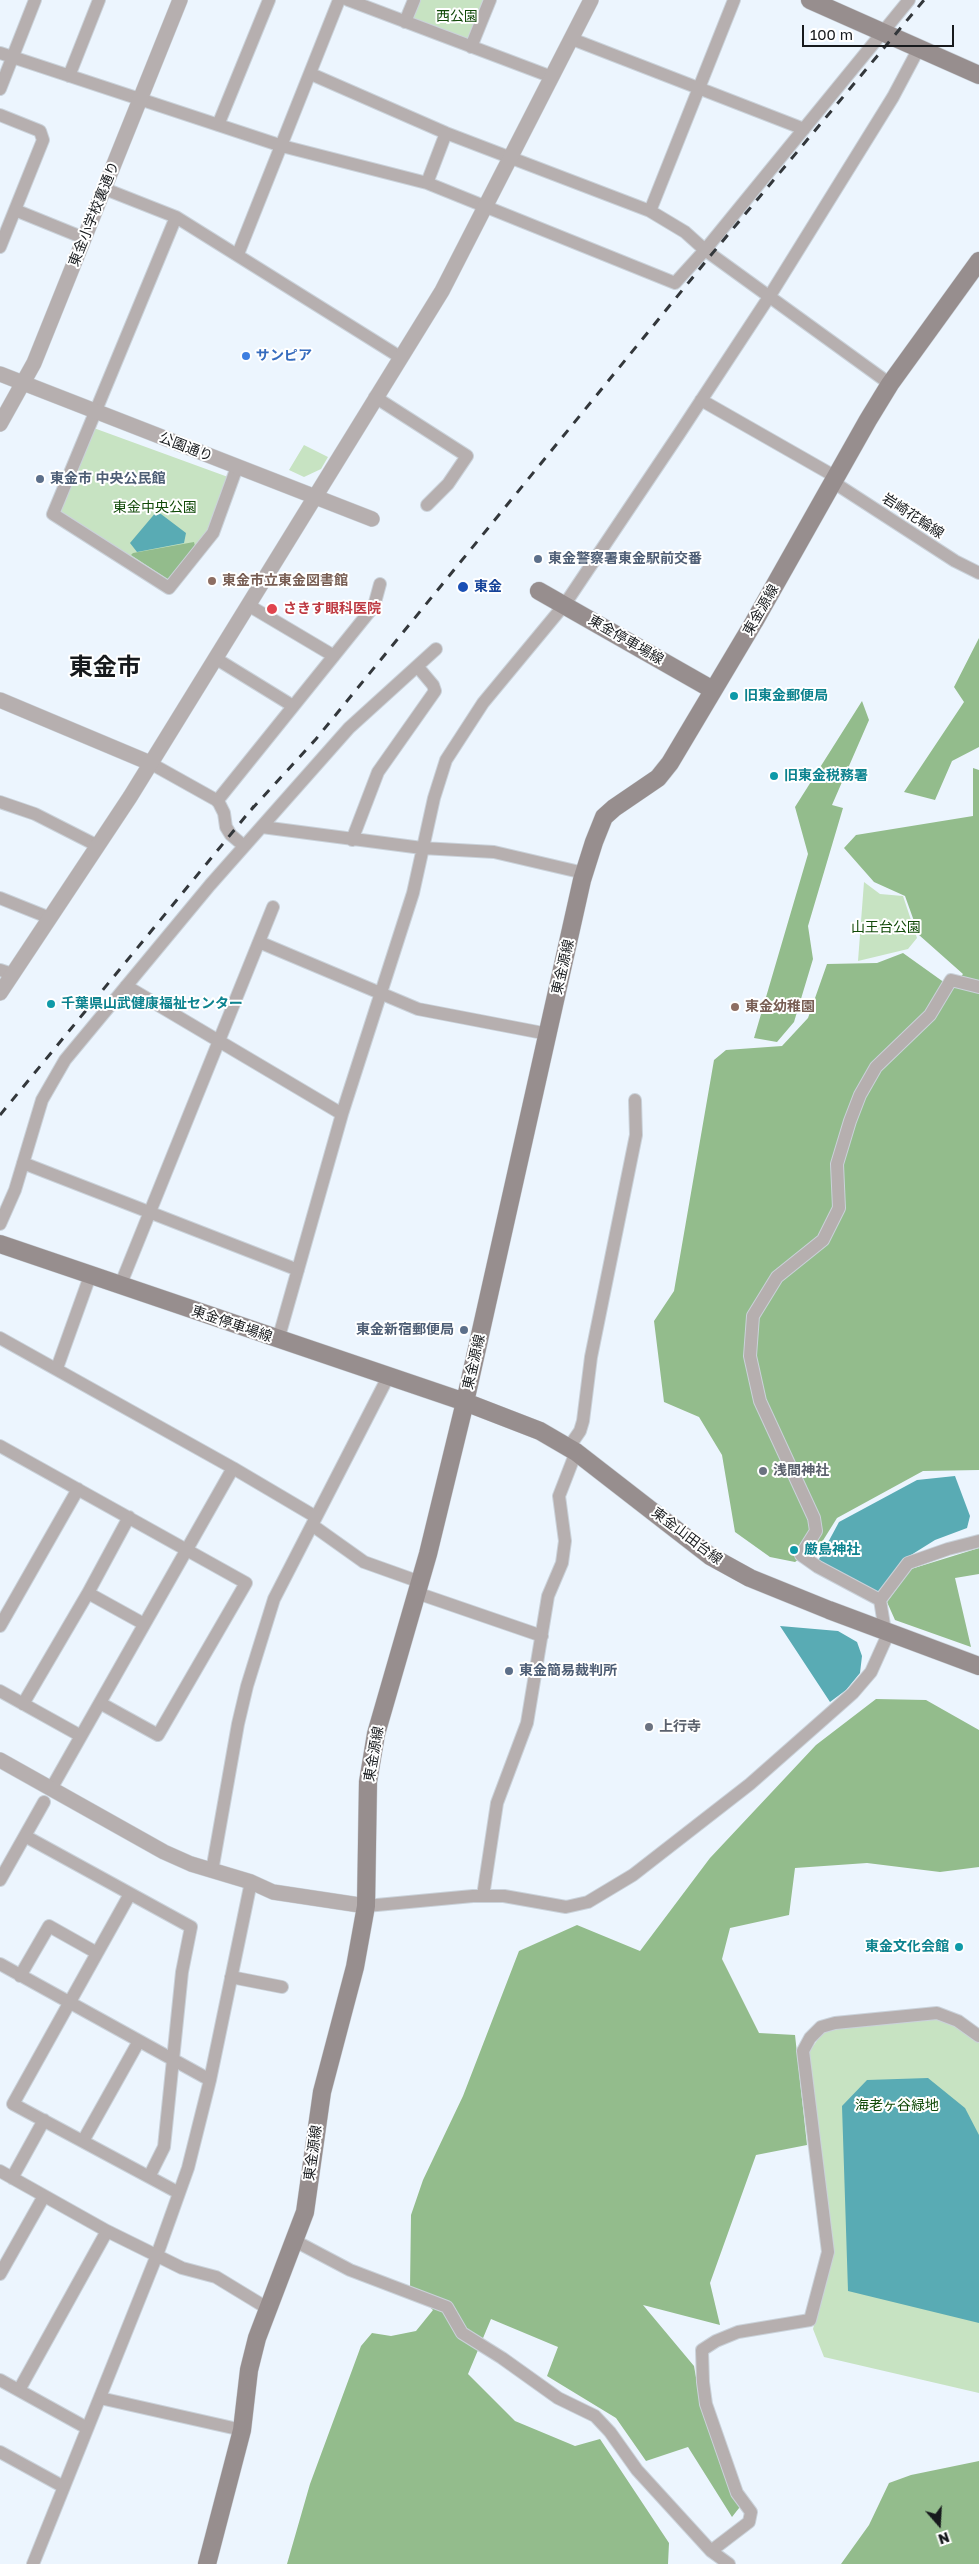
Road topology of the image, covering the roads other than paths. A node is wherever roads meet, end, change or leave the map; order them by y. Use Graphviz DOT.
graph roads {
  1 [pos="35,0"];
  2 [pos="99,0"];
  3 [pos="180,0"];
  4 [pos="269,0"];
  5 [pos="339,0"];
  6 [pos="348,0"];
  7 [pos="414,0"];
  8 [pos="490,0"];
  9 [pos="591,0"];
  10 [pos="734,0"];
  11 [pos="909,0"];
  12 [pos="819,2"];
  13 [pos="405,22"];
  14 [pos="883,33"];
  15 [pos="572,38"];
  16 [pos="471,47"];
  17 [pos="920,48"];
  18 [pos="0,52"];
  19 [pos="13,57"];
  20 [pos="311,74"];
  21 [pos="979,75"];
  22 [pos="69,76"];
  23 [pos="552,77"];
  24 [pos="697,87"];
  25 [pos="0,89"];
  26 [pos="139,100"];
  27 [pos="0,115"];
  28 [pos="218,125"];
  29 [pos="804,129"];
  30 [pos="446,133"];
  31 [pos="282,146"];
  32 [pos="511,157"];
  33 [pos="427,183"];
  34 [pos="104,189"];
  35 [pos="486,207"];
  36 [pos="15,210"];
  37 [pos="650,211"];
  38 [pos="176,217"];
  39 [pos="84,238"];
  40 [pos="0,247"];
  41 [pos="705,250"];
  42 [pos="238,254"];
  43 [pos="979,261"];
  44 [pos="769,297"];
  45 [pos="400,357"];
  46 [pos="0,374"];
  47 [pos="24,383"];
  48 [pos="890,384"];
  49 [pos="375,397"];
  50 [pos="701,400"];
  51 [pos="95,411"];
  52 [pos="0,424"];
  53 [pos="237,467"];
  54 [pos="834,480"];
  55 [pos="315,497"];
  56 [pos="427,506"];
  57 [pos="372,519"];
  58 [pos="979,572"];
  59 [pos="380,584"];
  60 [pos="539,591"];
  61 [pos="565,604"];
  62 [pos="248,605"];
  63 [pos="436,649"];
  64 [pos="334,656"];
  65 [pos="214,658"];
  66 [pos="417,666"];
  67 [pos="713,690"];
  68 [pos="0,700"];
  69 [pos="293,706"];
  70 [pos="150,763"];
  71 [pos="217,801"];
  72 [pos="0,802"];
  73 [pos="262,826"];
  74 [pos="352,840"];
  75 [pos="98,846"];
  76 [pos="244,846"];
  77 [pos="422,848"];
  78 [pos="584,872"];
  79 [pos="0,898"];
  80 [pos="273,907"];
  81 [pos="50,918"];
  82 [pos="259,942"];
  83 [pos="6,972"];
  84 [pos="126,986"];
  85 [pos="979,987"];
  86 [pos="0,993"];
  87 [pos="380,995"];
  88 [pos="548,1034"];
  89 [pos="217,1040"];
  90 [pos="635,1100"];
  91 [pos="342,1114"];
  92 [pos="23,1163"];
  93 [pos="150,1212"];
  94 [pos="0,1224"];
  95 [pos="0,1244"];
  96 [pos="298,1270"];
  97 [pos="90,1276"];
  98 [pos="120,1286"];
  99 [pos="0,1338"];
  100 [pos="278,1340"];
  101 [pos="56,1368"];
  102 [pos="388,1377"];
  103 [pos="465,1402"];
  104 [pos="0,1446"];
  105 [pos="573,1450"];
  106 [pos="233,1468"];
  107 [pos="78,1489"];
  108 [pos="129,1517"];
  109 [pos="314,1521"];
  110 [pos="979,1541"];
  111 [pos="186,1549"];
  112 [pos="418,1588"];
  113 [pos="88,1593"];
  114 [pos="880,1600"];
  115 [pos="144,1624"];
  116 [pos="0,1626"];
  117 [pos="887,1631"];
  118 [pos="542,1636"];
  119 [pos="979,1666"];
  120 [pos="0,1691"];
  121 [pos="100,1703"];
  122 [pos="23,1704"];
  123 [pos="81,1736"];
  124 [pos="0,1760"];
  125 [pos="48,1795"];
  126 [pos="24,1836"];
  127 [pos="212,1872"];
  128 [pos="0,1880"];
  129 [pos="251,1882"];
  130 [pos="130,1894"];
  131 [pos="483,1896"];
  132 [pos="366,1906"];
  133 [pos="97,1954"];
  134 [pos="0,1964"];
  135 [pos="20,1976"];
  136 [pos="232,1977"];
  137 [pos="282,1987"];
  138 [pos="69,2003"];
  139 [pos="979,2036"];
  140 [pos="139,2041"];
  141 [pos="174,2060"];
  142 [pos="210,2080"];
  143 [pos="44,2120"];
  144 [pos="83,2141"];
  145 [pos="0,2171"];
  146 [pos="149,2177"];
  147 [pos="12,2178"];
  148 [pos="179,2193"];
  149 [pos="44,2196"];
  150 [pos="107,2231"];
  151 [pos="295,2242"];
  152 [pos="156,2255"];
  153 [pos="0,2274"];
  154 [pos="267,2308"];
  155 [pos="0,2380"];
  156 [pos="19,2390"];
  157 [pos="100,2398"];
  158 [pos="87,2428"];
  159 [pos="242,2430"];
  160 [pos="0,2452"];
  161 [pos="64,2486"];
  162 [pos="711,2551"];
  163 [pos="33,2564"];
  164 [pos="207,2564"];
  165 [pos="729,2564"];
  1 -- 19 [label="street"];
  2 -- 22 [label="street"];
  3 -- 26 [label="street, 東金小学校裏通り"];
  4 -- 28 [label="street"];
  5 -- 20 [label="street"];
  6 -- 13 [label="street"];
  7 -- 13 [label="street"];
  8 -- 16 [label="street"];
  9 -- 15 [label="street"];
  10 -- 24 [label="street"];
  11 -- 14 [label="street"];
  12 -- 14 [label="main road"];
  13 -- 16 [label="street"];
  14 -- 17 [label="main road"];
  14 -- 29 [label="street"];
  15 -- 23 [label="street"];
  15 -- 24 [label="street"];
  16 -- 23 [label="street"];
  17 -- 21 [label="main road"];
  17 -- 44 [label="street"];
  18 -- 19 [label="street"];
  19 -- 22 [label="street"];
  19 -- 25 [label="street"];
  20 -- 30 [label="street"];
  20 -- 31 [label="street"];
  22 -- 26 [label="street"];
  23 -- 32 [label="street"];
  24 -- 29 [label="street"];
  24 -- 37 [label="street"];
  26 -- 28 [label="street"];
  26 -- 34 [label="street, 東金小学校裏通り"];
  27 -- 36 [label="street"];
  28 -- 31 [label="street"];
  29 -- 41 [label="street"];
  30 -- 32 [label="street"];
  30 -- 33 [label="street"];
  31 -- 33 [label="street"];
  31 -- 42 [label="street"];
  32 -- 35 [label="street"];
  32 -- 37 [label="street"];
  33 -- 35 [label="street"];
  34 -- 38 [label="street"];
  34 -- 39 [label="street, 東金小学校裏通り"];
  35 -- 41 [label="street"];
  35 -- 45 [label="street"];
  36 -- 39 [label="street"];
  36 -- 40 [label="street"];
  37 -- 41 [label="street"];
  38 -- 42 [label="street"];
  38 -- 51 [label="street"];
  39 -- 47 [label="street, 東金小学校裏通り"];
  41 -- 44 [label="street"];
  42 -- 45 [label="street"];
  43 -- 48 [label="main road, 東金源線"];
  44 -- 48 [label="street"];
  44 -- 50 [label="street"];
  45 -- 49 [label="street"];
  46 -- 47 [label="street, 公園通り"];
  47 -- 51 [label="street, 公園通り"];
  47 -- 52 [label="street, 東金小学校裏通り"];
  48 -- 54 [label="main road, 東金源線"];
  49 -- 55 [label="street"];
  49 -- 56 [label="street"];
  50 -- 54 [label="street, 岩崎花輪線"];
  50 -- 61 [label="street"];
  51 -- 53 [label="street, 公園通り"];
  51 -- 53 [label="street"];
  53 -- 55 [label="street, 公園通り"];
  54 -- 58 [label="street, 岩崎花輪線"];
  54 -- 67 [label="main road, 東金源線"];
  55 -- 57 [label="street, 公園通り"];
  55 -- 62 [label="street"];
  59 -- 64 [label="street"];
  60 -- 61 [label="main road, 東金停車場線"];
  61 -- 67 [label="main road, 東金停車場線"];
  61 -- 77 [label="street"];
  62 -- 64 [label="street"];
  62 -- 65 [label="street"];
  63 -- 66 [label="street"];
  64 -- 69 [label="street"];
  65 -- 69 [label="street"];
  65 -- 70 [label="street"];
  66 -- 73 [label="street"];
  66 -- 74 [label="street"];
  67 -- 78 [label="main road, 東金源線"];
  68 -- 70 [label="street"];
  69 -- 71 [label="street"];
  70 -- 71 [label="street"];
  70 -- 75 [label="street"];
  71 -- 76 [label="street"];
  72 -- 75 [label="street"];
  73 -- 74 [label="street"];
  73 -- 76 [label="street"];
  74 -- 77 [label="street"];
  75 -- 81 [label="street"];
  76 -- 84 [label="street"];
  77 -- 78 [label="street"];
  77 -- 87 [label="street"];
  78 -- 88 [label="main road, 東金源線"];
  79 -- 81 [label="street"];
  80 -- 82 [label="street"];
  81 -- 83 [label="street"];
  82 -- 87 [label="street"];
  82 -- 89 [label="street"];
  83 -- 86 [label="street"];
  84 -- 89 [label="street"];
  84 -- 92 [label="street"];
  85 -- 114 [label="street"];
  87 -- 88 [label="street"];
  87 -- 91 [label="street"];
  88 -- 103 [label="main road, 東金源線"];
  89 -- 91 [label="street"];
  89 -- 93 [label="street"];
  90 -- 105 [label="street"];
  91 -- 96 [label="street"];
  92 -- 93 [label="street"];
  92 -- 94 [label="street"];
  93 -- 96 [label="street"];
  93 -- 98 [label="street"];
  95 -- 97 [label="main road, 東金停車場線"];
  96 -- 100 [label="street"];
  97 -- 98 [label="main road, 東金停車場線"];
  97 -- 101 [label="street"];
  98 -- 100 [label="main road, 東金停車場線"];
  99 -- 101 [label="street"];
  100 -- 102 [label="main road, 東金停車場線"];
  101 -- 106 [label="street"];
  102 -- 103 [label="main road, 東金停車場線"];
  102 -- 109 [label="street"];
  103 -- 105 [label="main road, 東金山田台線"];
  103 -- 112 [label="main road, 東金源線"];
  104 -- 107 [label="street"];
  105 -- 117 [label="main road, 東金山田台線"];
  105 -- 118 [label="street"];
  106 -- 109 [label="street"];
  106 -- 111 [label="street"];
  107 -- 108 [label="street"];
  107 -- 116 [label="street"];
  108 -- 111 [label="street"];
  108 -- 113 [label="street"];
  109 -- 112 [label="street"];
  109 -- 127 [label="street"];
  110 -- 114 [label="street"];
  111 -- 115 [label="street"];
  111 -- 121 [label="street"];
  112 -- 118 [label="street"];
  112 -- 132 [label="main road, 東金源線"];
  113 -- 115 [label="street"];
  113 -- 122 [label="street"];
  114 -- 117 [label="street"];
  115 -- 121 [label="street"];
  117 -- 119 [label="main road, 東金山田台線"];
  117 -- 131 [label="street"];
  118 -- 131 [label="street"];
  120 -- 122 [label="street"];
  121 -- 123 [label="street"];
  122 -- 123 [label="street"];
  123 -- 125 [label="street"];
  124 -- 125 [label="street"];
  125 -- 126 [label="street"];
  125 -- 127 [label="street"];
  126 -- 128 [label="street"];
  126 -- 130 [label="street"];
  127 -- 129 [label="street"];
  129 -- 132 [label="street"];
  129 -- 136 [label="street"];
  130 -- 133 [label="street"];
  130 -- 141 [label="street"];
  131 -- 132 [label="street"];
  132 -- 151 [label="main road, 東金源線"];
  133 -- 135 [label="street"];
  133 -- 138 [label="street"];
  134 -- 135 [label="street"];
  135 -- 138 [label="street"];
  136 -- 137 [label="street"];
  136 -- 142 [label="street"];
  138 -- 140 [label="street"];
  138 -- 143 [label="street"];
  139 -- 162 [label="street"];
  140 -- 141 [label="street"];
  140 -- 144 [label="street"];
  141 -- 142 [label="street"];
  141 -- 146 [label="street"];
  142 -- 148 [label="street"];
  143 -- 144 [label="street"];
  143 -- 147 [label="street"];
  144 -- 146 [label="street"];
  145 -- 147 [label="street"];
  146 -- 148 [label="street"];
  147 -- 149 [label="street"];
  148 -- 152 [label="street"];
  149 -- 150 [label="street"];
  149 -- 153 [label="street"];
  150 -- 152 [label="street"];
  150 -- 156 [label="street"];
  151 -- 154 [label="main road, 東金源線"];
  151 -- 162 [label="street"];
  152 -- 154 [label="street"];
  152 -- 157 [label="street"];
  154 -- 159 [label="main road, 東金源線"];
  155 -- 156 [label="street"];
  156 -- 158 [label="street"];
  157 -- 158 [label="street"];
  157 -- 159 [label="street"];
  158 -- 161 [label="street"];
  159 -- 164 [label="main road, 東金源線"];
  160 -- 161 [label="street"];
  161 -- 163 [label="street"];
  162 -- 165 [label="street"];
}
